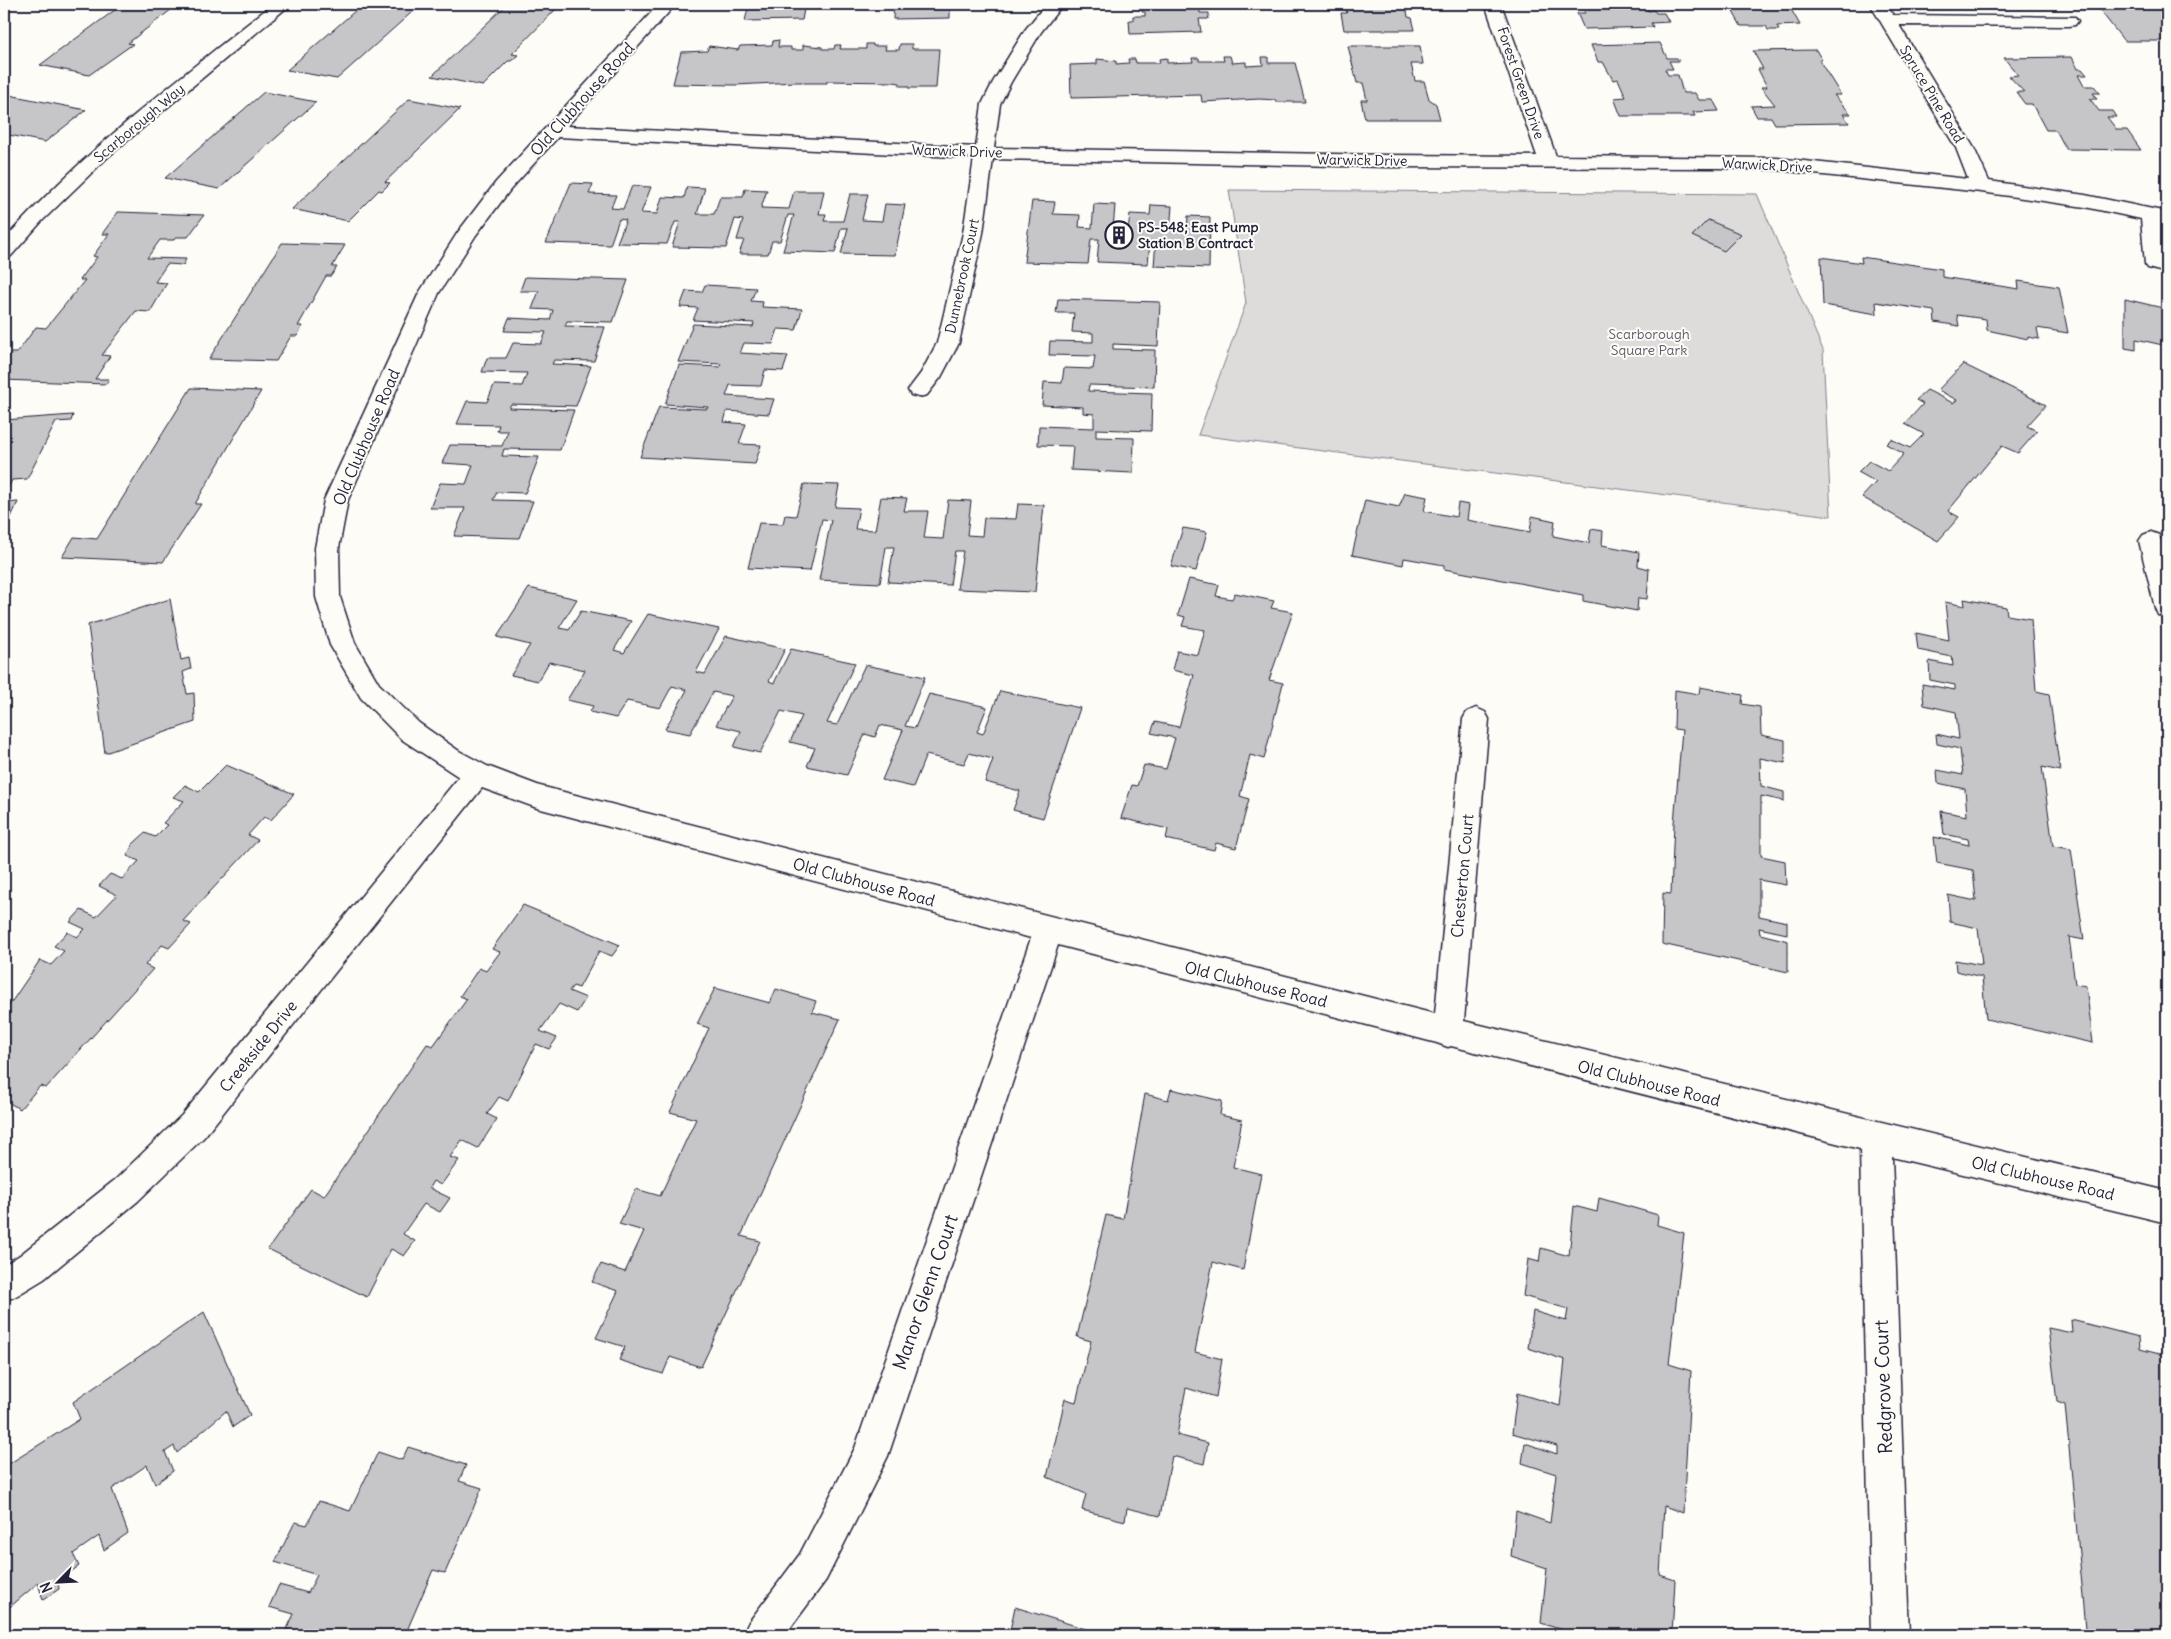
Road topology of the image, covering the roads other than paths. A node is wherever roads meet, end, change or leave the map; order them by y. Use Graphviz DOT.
graph roads {
  1 [pos="283,4"];
  2 [pos="668,4"];
  3 [pos="1055,4"];
  4 [pos="1494,4"];
  5 [pos="1878,4"];
  6 [pos="1887,20"];
  7 [pos="2069,21"];
  8 [pos="554,132"];
  9 [pos="984,153"];
  10 [pos="1550,162"];
  11 [pos="1981,186"];
  12 [pos="2159,217"];
  13 [pos="8,243"];
  14 [pos="2167,267"];
  15 [pos="919,390"];
  16 [pos="2151,541"];
  17 [pos="2167,608"];
  18 [pos="1476,719"];
  19 [pos="477,774"];
  20 [pos="1048,930"];
  21 [pos="1448,1033"];
  22 [pos="1876,1138"];
  23 [pos="2167,1208"];
  24 [pos="4,1284"];
  25 [pos="762,1635"];
  26 [pos="1890,1635"];
  1 -- 13 [label="street, Scarborough Way"];
  2 -- 8 [label="street, Old Clubhouse Road"];
  3 -- 9 [label="street, Dunnebrook Court"];
  4 -- 10 [label="street, Forest Green Drive"];
  5 -- 6 [label="street, Spruce Pine Road"];
  6 -- 7 [label="street"];
  6 -- 11 [label="street, Spruce Pine Road"];
  8 -- 9 [label="street, Warwick Drive"];
  8 -- 19 [label="street, Old Clubhouse Road"];
  9 -- 10 [label="street, Warwick Drive"];
  9 -- 15 [label="street, Dunnebrook Court"];
  10 -- 11 [label="street, Warwick Drive"];
  11 -- 12 [label="street, Warwick Drive"];
  12 -- 14 [label="street"];
  16 -- 17 [label="street"];
  18 -- 21 [label="street, Chesterton Court"];
  19 -- 20 [label="street, Old Clubhouse Road"];
  19 -- 24 [label="street, Creekside Drive"];
  20 -- 21 [label="street, Old Clubhouse Road"];
  20 -- 25 [label="street, Manor Glenn Court"];
  21 -- 22 [label="street, Old Clubhouse Road"];
  22 -- 23 [label="street, Old Clubhouse Road"];
  22 -- 26 [label="street, Redgrove Court"];
}
